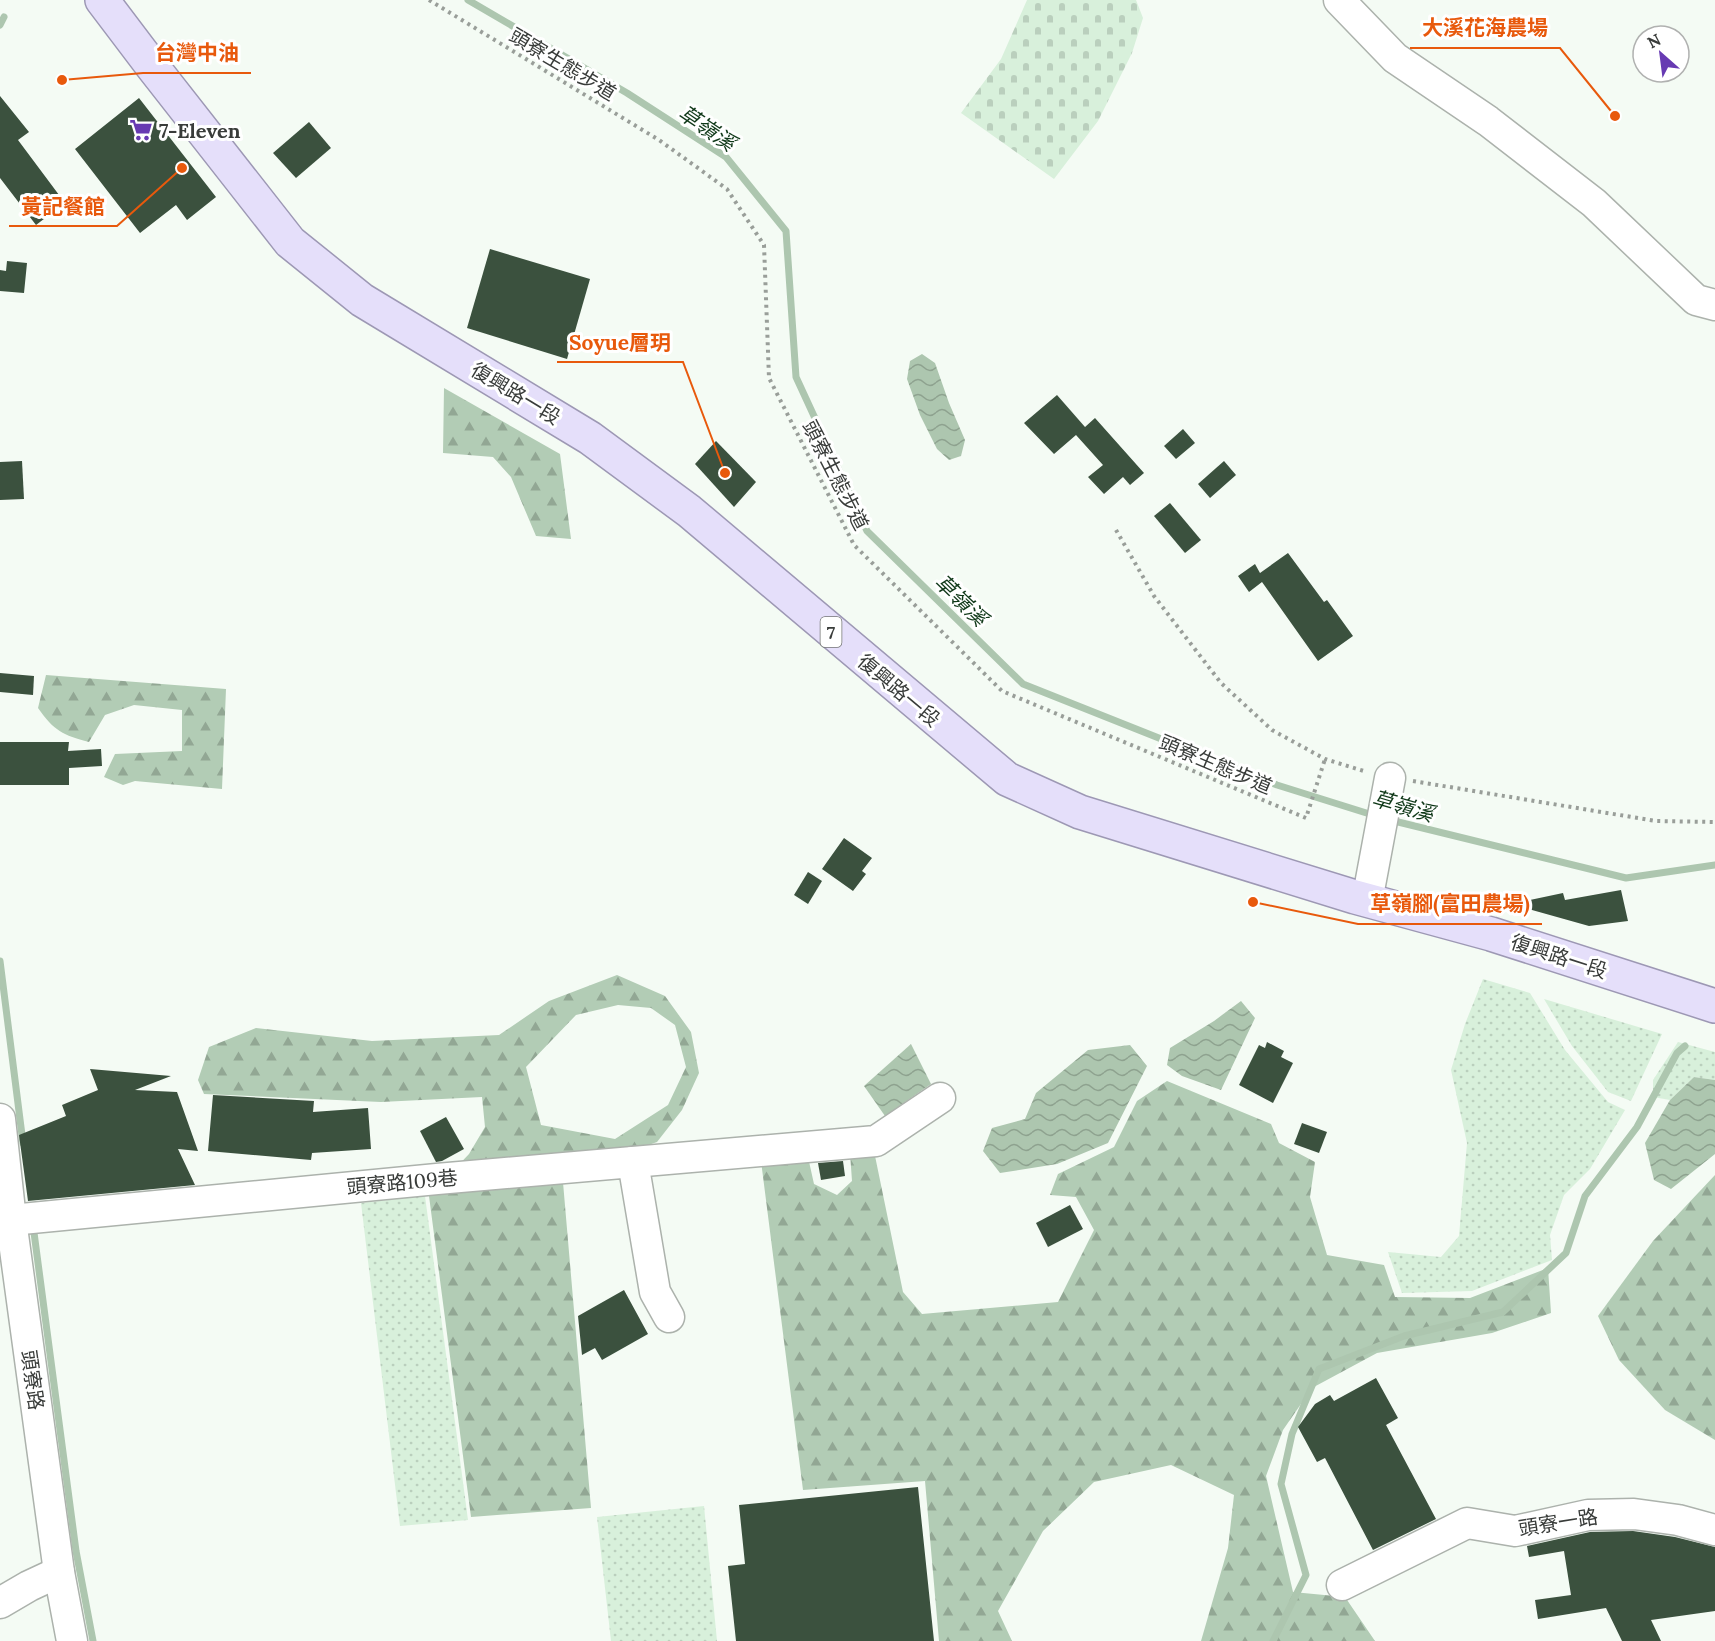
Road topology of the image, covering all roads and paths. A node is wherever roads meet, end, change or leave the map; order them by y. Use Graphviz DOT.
graph roads {
  1 [pos="102,0"];
  2 [pos="429,0"];
  3 [pos="1339,0"];
  4 [pos="1715,305"];
  5 [pos="1116,530"];
  6 [pos="1325,759"];
  7 [pos="1390,778"];
  8 [pos="1715,822"];
  9 [pos="1367,900"];
  10 [pos="1715,1006"];
  11 [pos="940,1098"];
  12 [pos="0,1119"];
  13 [pos="633,1162"];
  14 [pos="11,1220"];
  15 [pos="669,1317"];
  16 [pos="1715,1530"];
  17 [pos="59,1572"];
  18 [pos="1342,1585"];
  19 [pos="0,1603"];
  20 [pos="72,1641"];
  1 -- 9 [label="main road, 復興路一段 / 7"];
  2 -- 6 [label="path, 頭寮生態步道"];
  3 -- 4 [label="street"];
  5 -- 6 [label="path"];
  6 -- 7 [label="path"];
  7 -- 8 [label="path"];
  7 -- 9 [label="street"];
  9 -- 10 [label="main road, 復興路一段 / 7"];
  11 -- 13 [label="street, 頭寮路109巷"];
  12 -- 14 [label="street, 頭寮路"];
  13 -- 14 [label="street, 頭寮路109巷"];
  13 -- 15 [label="street"];
  14 -- 17 [label="street, 頭寮路"];
  16 -- 18 [label="street, 頭寮一路"];
  17 -- 19 [label="street"];
  17 -- 20 [label="street, 頭寮路"];
}
